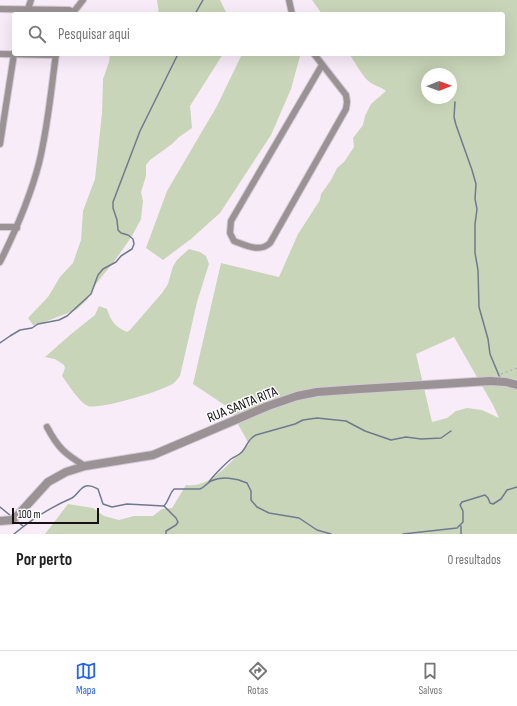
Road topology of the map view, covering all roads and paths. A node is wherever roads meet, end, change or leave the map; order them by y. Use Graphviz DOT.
graph roads {
  1 [pos="31,0"];
  2 [pos="82,0"];
  3 [pos="289,0"];
  4 [pos="0,9"];
  5 [pos="28,9"];
  6 [pos="72,12"];
  7 [pos="74,12"];
  8 [pos="292,12"];
  9 [pos="0,54"];
  10 [pos="12,54"];
  11 [pos="14,56"];
  12 [pos="56,56"];
  13 [pos="315,56"];
  14 [pos="322,65"];
  15 [pos="0,99"];
  16 [pos="7,99"];
  17 [pos="0,142"];
  18 [pos="0,227"];
  19 [pos="17,228"];
  20 [pos="0,262"];
  21 [pos="517,368"];
  22 [pos="490,381"];
  23 [pos="517,386"];
  24 [pos="47,427"];
  25 [pos="85,466"];
  26 [pos="0,521"];
  1 -- 5 [label="street"];
  2 -- 7 [label="street"];
  3 -- 8 [label="street"];
  4 -- 5 [label="street"];
  5 -- 6 [label="street"];
  9 -- 10 [label="street"];
  11 -- 16 [label="street"];
  12 -- 19 [label="street"];
  13 -- 14 [label="street"];
  14 -- 14 [label="street"];
  15 -- 16 [label="street"];
  16 -- 17 [label="street"];
  18 -- 19 [label="street"];
  19 -- 20 [label="street"];
  21 -- 22 [label="path"];
  22 -- 23 [label="street, RUA SANTA RITA"];
  22 -- 25 [label="street, RUA SANTA RITA"];
  24 -- 25 [label="street"];
  25 -- 26 [label="street, RUA SANTA RITA"];
}
